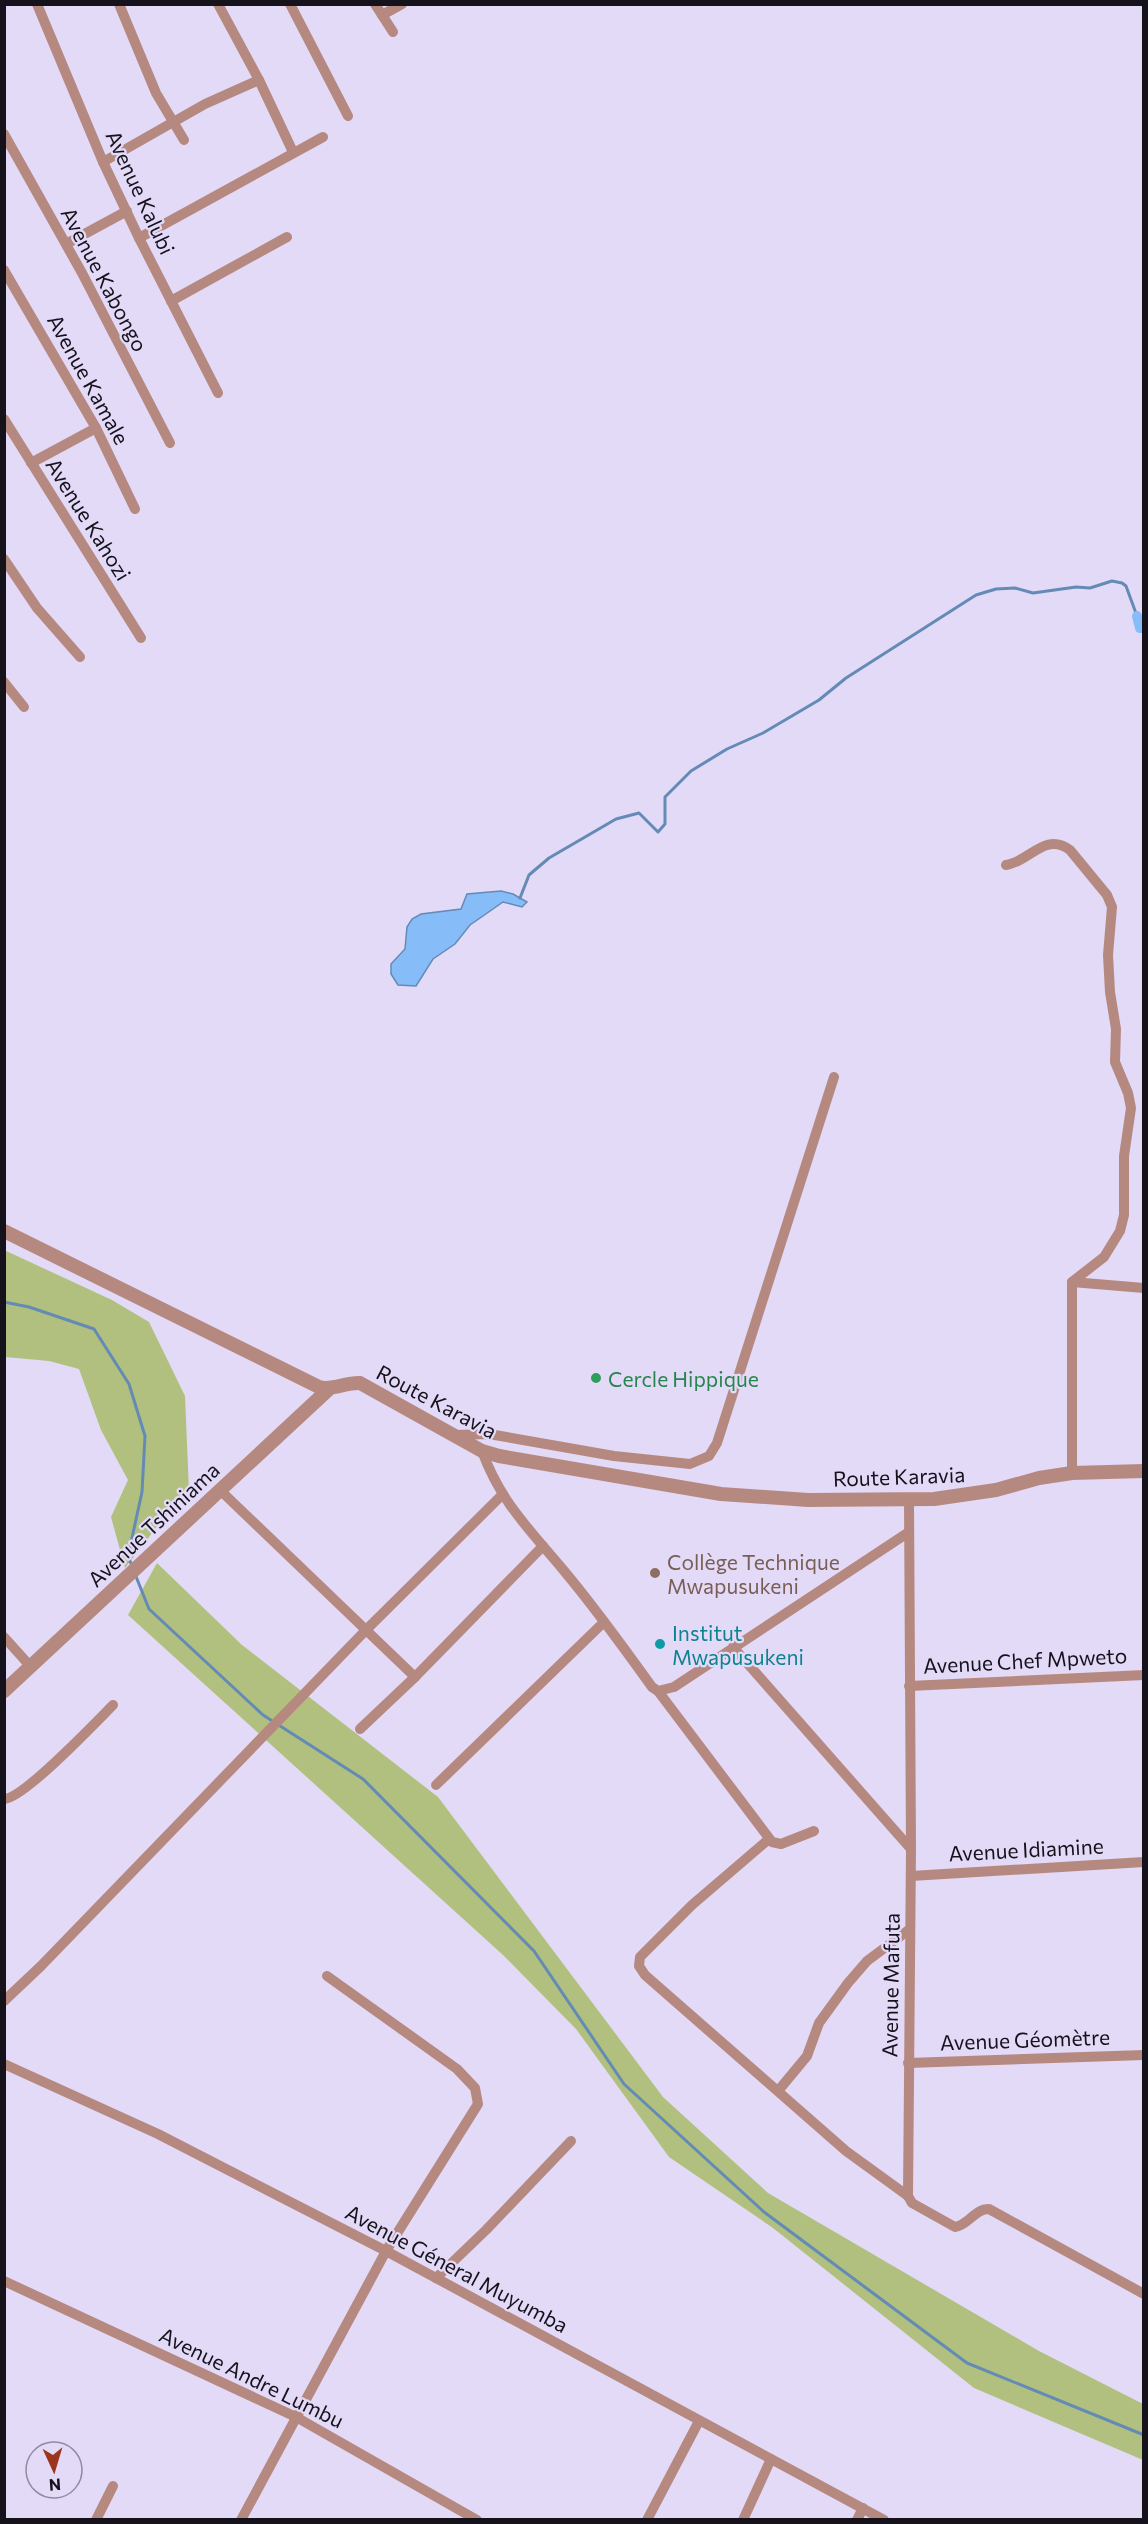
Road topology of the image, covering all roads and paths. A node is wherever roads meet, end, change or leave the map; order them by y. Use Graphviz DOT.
graph roads {
  1 [pos="37,4"];
  2 [pos="119,4"];
  3 [pos="218,4"];
  4 [pos="290,4"];
  5 [pos="375,4"];
  6 [pos="402,4"];
  7 [pos="382,15"];
  8 [pos="393,32"];
  9 [pos="259,80"];
  10 [pos="348,116"];
  11 [pos="172,122"];
  12 [pos="4,134"];
  13 [pos="323,137"];
  14 [pos="184,140"];
  15 [pos="293,152"];
  16 [pos="103,162"];
  17 [pos="127,211"];
  18 [pos="287,237"];
  19 [pos="139,238"];
  20 [pos="66,244"];
  21 [pos="4,270"];
  22 [pos="171,301"];
  23 [pos="218,393"];
  24 [pos="4,419"];
  25 [pos="96,428"];
  26 [pos="170,442"];
  27 [pos="31,463"];
  28 [pos="135,509"];
  29 [pos="4,559"];
  30 [pos="141,638"];
  31 [pos="80,657"];
  32 [pos="4,682"];
  33 [pos="24,707"];
  34 [pos="1006,865"];
  35 [pos="834,1077"];
  36 [pos="4,1231"];
  37 [pos="1072,1282"];
  38 [pos="1143,1288"];
  39 [pos="308,1382"];
  40 [pos="330,1388"];
  41 [pos="314,1403"];
  42 [pos="454,1435"];
  43 [pos="482,1451"];
  44 [pos="1143,1471"];
  45 [pos="1072,1473"];
  46 [pos="221,1491"];
  47 [pos="502,1495"];
  48 [pos="909,1500"];
  49 [pos="909,1532"];
  50 [pos="543,1546"];
  51 [pos="604,1622"];
  52 [pos="366,1630"];
  53 [pos="4,1637"];
  54 [pos="734,1647"];
  55 [pos="31,1667"];
  56 [pos="1143,1674"];
  57 [pos="415,1677"];
  58 [pos="909,1686"];
  59 [pos="4,1691"];
  60 [pos="658,1691"];
  61 [pos="113,1705"];
  62 [pos="360,1730"];
  63 [pos="436,1785"];
  64 [pos="4,1799"];
  65 [pos="814,1831"];
  66 [pos="769,1839"];
  67 [pos="911,1850"];
  68 [pos="1143,1862"];
  69 [pos="911,1876"];
  70 [pos="910,1929"];
  71 [pos="327,1976"];
  72 [pos="4,2001"];
  73 [pos="1143,2055"];
  74 [pos="908,2063"];
  75 [pos="4,2064"];
  76 [pos="778,2091"];
  77 [pos="571,2141"];
  78 [pos="908,2196"];
  79 [pos="386,2251"];
  80 [pos="436,2278"];
  81 [pos="4,2281"];
  82 [pos="1143,2294"];
  83 [pos="296,2417"];
  84 [pos="699,2421"];
  85 [pos="771,2459"];
  86 [pos="113,2487"];
  87 [pos="863,2508"];
  88 [pos="96,2520"];
  89 [pos="241,2520"];
  90 [pos="477,2520"];
  91 [pos="647,2520"];
  92 [pos="743,2520"];
  93 [pos="857,2520"];
  94 [pos="884,2520"];
  1 -- 16 [label="street, Avenue Kalubi"];
  2 -- 11 [label="street"];
  3 -- 9 [label="street"];
  4 -- 10 [label="street"];
  5 -- 7 [label="street"];
  6 -- 7 [label="street"];
  7 -- 8 [label="street"];
  9 -- 11 [label="street"];
  9 -- 15 [label="street"];
  11 -- 14 [label="street"];
  11 -- 16 [label="street"];
  12 -- 20 [label="street, Avenue Kabongo"];
  13 -- 15 [label="street"];
  15 -- 19 [label="street"];
  16 -- 17 [label="street, Avenue Kalubi"];
  17 -- 19 [label="street, Avenue Kalubi"];
  17 -- 20 [label="street"];
  18 -- 22 [label="street"];
  19 -- 22 [label="street, Avenue Kalubi"];
  20 -- 26 [label="street, Avenue Kabongo"];
  21 -- 25 [label="street, Avenue Kamale"];
  22 -- 23 [label="street, Avenue Kalubi"];
  24 -- 27 [label="street, Avenue Kahozi"];
  25 -- 27 [label="street"];
  25 -- 28 [label="street, Avenue Kamale"];
  27 -- 30 [label="street, Avenue Kahozi"];
  29 -- 31 [label="street"];
  32 -- 33 [label="street"];
  34 -- 37 [label="street"];
  35 -- 42 [label="street"];
  36 -- 39 [label="street, Route Karavia"];
  37 -- 38 [label="street"];
  37 -- 45 [label="street"];
  39 -- 40 [label="street, Route Karavia"];
  39 -- 41 [label="street"];
  40 -- 41 [label="street, Avenue Tshiniama"];
  40 -- 42 [label="street, Route Karavia"];
  41 -- 46 [label="street, Avenue Tshiniama"];
  42 -- 43 [label="street, Route Karavia"];
  43 -- 47 [label="street"];
  43 -- 48 [label="street, Route Karavia"];
  44 -- 45 [label="street, Route Karavia"];
  45 -- 48 [label="street, Route Karavia"];
  46 -- 52 [label="street"];
  46 -- 55 [label="street, Avenue Tshiniama"];
  47 -- 50 [label="street"];
  47 -- 52 [label="street"];
  48 -- 49 [label="street, Avenue Mafuta"];
  49 -- 54 [label="street"];
  49 -- 58 [label="street, Avenue Mafuta"];
  50 -- 51 [label="street"];
  50 -- 57 [label="street"];
  51 -- 60 [label="street"];
  51 -- 63 [label="street"];
  52 -- 57 [label="street"];
  52 -- 72 [label="street"];
  53 -- 55 [label="street"];
  54 -- 60 [label="street"];
  54 -- 67 [label="street"];
  55 -- 59 [label="street, Avenue Tshiniama"];
  56 -- 58 [label="street, Avenue Chef Mpweto"];
  57 -- 62 [label="street"];
  58 -- 67 [label="street, Avenue Mafuta"];
  60 -- 66 [label="street"];
  61 -- 64 [label="street"];
  65 -- 66 [label="street"];
  66 -- 76 [label="street"];
  67 -- 69 [label="street, Avenue Mafuta"];
  68 -- 69 [label="street, Avenue Idiamine"];
  69 -- 70 [label="street, Avenue Mafuta"];
  70 -- 74 [label="street, Avenue Mafuta"];
  70 -- 76 [label="street"];
  71 -- 79 [label="street"];
  73 -- 74 [label="street, Avenue Géomètre"];
  74 -- 78 [label="street, Avenue Mafuta"];
  75 -- 79 [label="street, Avenue Géneral Muyumba"];
  76 -- 78 [label="street"];
  77 -- 80 [label="street"];
  78 -- 82 [label="street"];
  79 -- 80 [label="street, Avenue Géneral Muyumba"];
  79 -- 83 [label="street"];
  80 -- 84 [label="street, Avenue Géneral Muyumba"];
  81 -- 83 [label="street, Avenue Andre Lumbu"];
  83 -- 89 [label="street"];
  83 -- 90 [label="street, Avenue Andre Lumbu"];
  84 -- 85 [label="street, Avenue Géneral Muyumba"];
  84 -- 91 [label="street"];
  85 -- 87 [label="street, Avenue Géneral Muyumba"];
  85 -- 92 [label="street"];
  86 -- 88 [label="street"];
  87 -- 93 [label="street"];
  87 -- 94 [label="street, Avenue Géneral Muyumba"];
}
